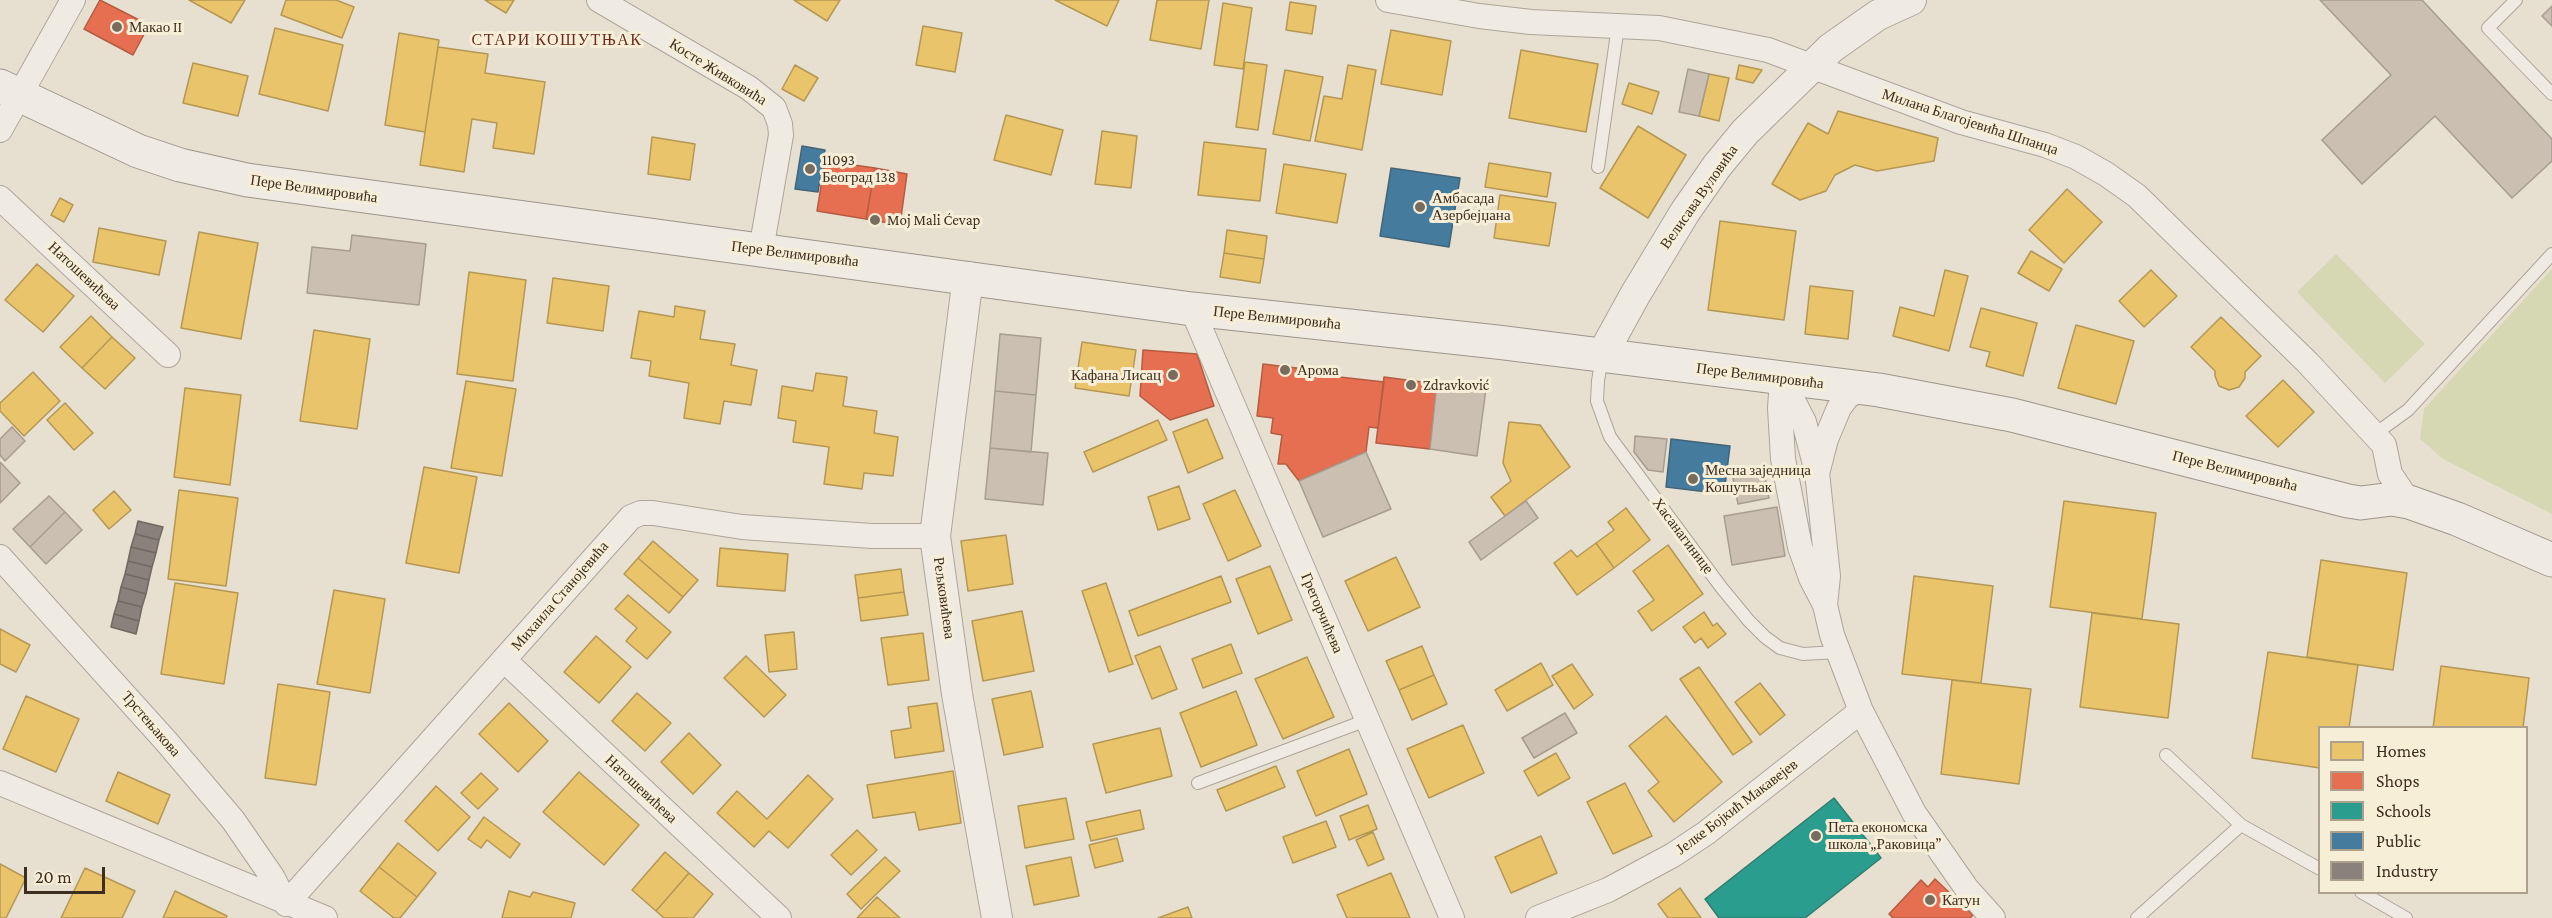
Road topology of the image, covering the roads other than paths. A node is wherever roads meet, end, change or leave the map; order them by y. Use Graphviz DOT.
graph roads {
  1 [pos="73,0"];
  2 [pos="599,0"];
  3 [pos="1388,0"];
  4 [pos="1911,0"];
  5 [pos="2516,0"];
  6 [pos="1618,26"];
  7 [pos="1812,65"];
  8 [pos="10,91"];
  9 [pos="2552,94"];
  10 [pos="0,130"];
  11 [pos="1598,166"];
  12 [pos="0,198"];
  13 [pos="761,250"];
  14 [pos="2552,254"];
  15 [pos="968,277"];
  16 [pos="1192,309"];
  17 [pos="168,355"];
  18 [pos="1602,355"];
  19 [pos="1782,379"];
  20 [pos="1862,388"];
  21 [pos="2375,434"];
  22 [pos="1817,472"];
  23 [pos="2409,502"];
  24 [pos="935,536"];
  25 [pos="0,557"];
  26 [pos="2552,560"];
  27 [pos="1825,605"];
  28 [pos="1838,652"];
  29 [pos="504,660"];
  30 [pos="1861,711"];
  31 [pos="1367,720"];
  32 [pos="2166,755"];
  33 [pos="0,783"];
  34 [pos="1198,783"];
  35 [pos="2241,825"];
  36 [pos="2318,868"];
  37 [pos="2364,894"];
  38 [pos="286,904"];
  39 [pos="325,918"];
  40 [pos="779,918"];
  41 [pos="997,918"];
  42 [pos="1452,918"];
  43 [pos="1538,918"];
  44 [pos="1993,918"];
  45 [pos="2137,918"];
  46 [pos="2406,918"];
  1 -- 8 [label="street"];
  2 -- 13 [label="street, Косте Живковића"];
  3 -- 6 [label="street, Милана Благојевића Шпанца"];
  4 -- 7 [label="street, Велисава Вуловића"];
  5 -- 9 [label="lane"];
  6 -- 7 [label="street, Милана Благојевића Шпанца"];
  6 -- 11 [label="lane"];
  7 -- 18 [label="street, Велисава Вуловића"];
  7 -- 21 [label="street, Милана Благојевића Шпанца"];
  8 -- 10 [label="street"];
  8 -- 13 [label="main road, Пере Велимировића"];
  12 -- 17 [label="street, Натошевићева"];
  13 -- 15 [label="main road, Пере Велимировића"];
  14 -- 21 [label="lane"];
  15 -- 16 [label="main road, Пере Велимировића"];
  15 -- 24 [label="street, Рељковићева"];
  16 -- 18 [label="main road, Пере Велимировића"];
  16 -- 31 [label="street, Грегорчићева"];
  18 -- 19 [label="main road, Пере Велимировића"];
  18 -- 28 [label="lane, Хасанагинице"];
  19 -- 20 [label="main road, Пере Велимировића"];
  19 -- 22 [label="street"];
  19 -- 27 [label="street"];
  20 -- 22 [label="street"];
  20 -- 23 [label="main road, Пере Велимировића"];
  21 -- 23 [label="street, Милана Благојевића Шпанца"];
  22 -- 27 [label="street"];
  23 -- 26 [label="main road, Пере Велимировића"];
  24 -- 29 [label="street, Михаила Станојевића"];
  24 -- 41 [label="street, Рељковићева"];
  25 -- 38 [label="street, Трстењакова"];
  27 -- 28 [label="street"];
  28 -- 30 [label="street"];
  29 -- 38 [label="street, Михаила Станојевића"];
  29 -- 40 [label="street, Натошевићева"];
  30 -- 43 [label="street, Јелке Бојкић Макавејев"];
  30 -- 44 [label="street"];
  31 -- 34 [label="lane"];
  31 -- 42 [label="street, Грегорчићева"];
  32 -- 35 [label="lane"];
  33 -- 38 [label="street"];
  35 -- 36 [label="lane"];
  35 -- 45 [label="lane"];
  37 -- 46 [label="lane"];
  38 -- 39 [label="street"];
}
